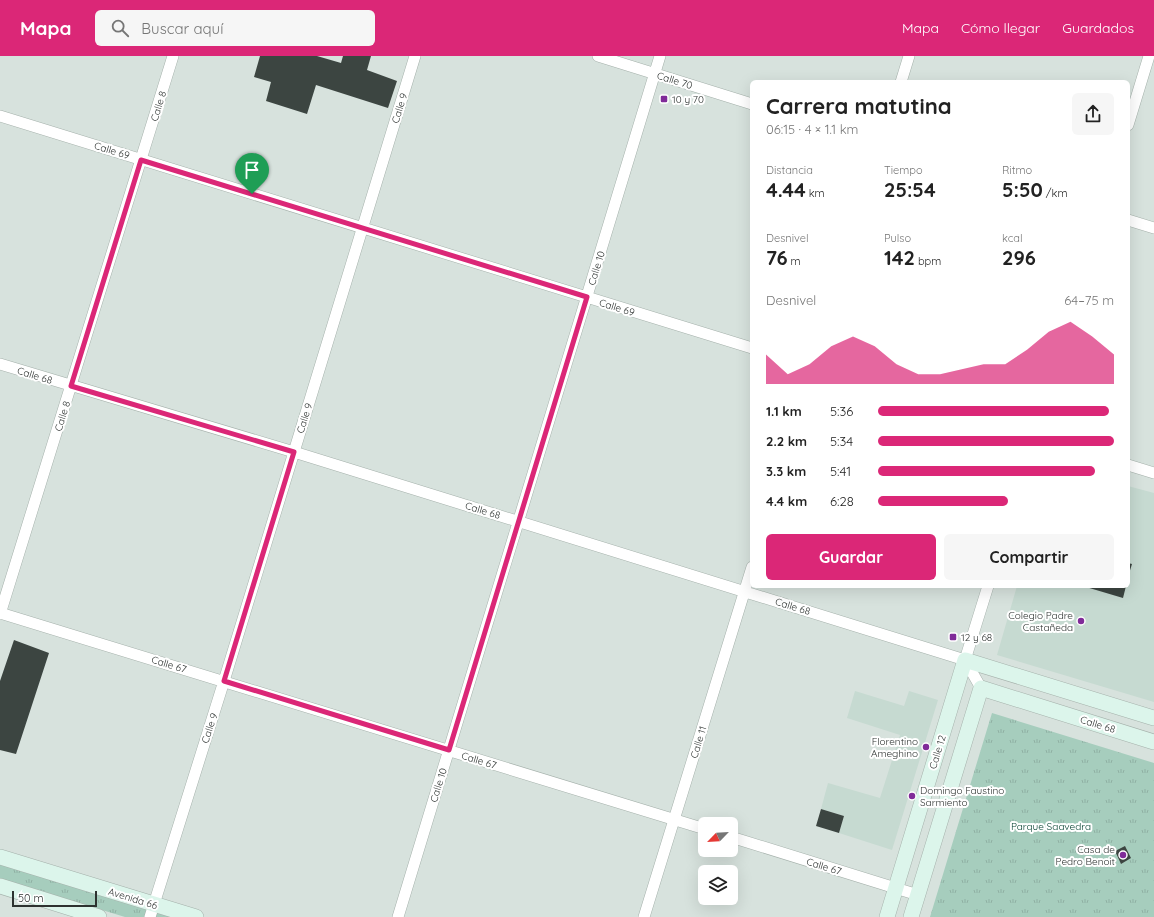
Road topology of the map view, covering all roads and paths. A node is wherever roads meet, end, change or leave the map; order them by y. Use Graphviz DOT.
graph roads {
  1 [pos="173,56"];
  2 [pos="415,56"];
  3 [pos="598,56"];
  4 [pos="660,56"];
  5 [pos="909,56"];
  6 [pos="1149,56"];
  7 [pos="655,74"];
  8 [pos="902,80"];
  9 [pos="750,103"];
  10 [pos="0,116"];
  11 [pos="1130,118"];
  12 [pos="141,160"];
  13 [pos="1130,221"];
  14 [pos="362,228"];
  15 [pos="1154,228"];
  16 [pos="587,297"];
  17 [pos="750,347"];
  18 [pos="0,364"];
  19 [pos="71,386"];
  20 [pos="294,452"];
  21 [pos="1130,466"];
  22 [pos="1154,473"];
  23 [pos="519,521"];
  24 [pos="750,573"];
  25 [pos="987,588"];
  26 [pos="744,591"];
  27 [pos="0,613"];
  28 [pos="965,660"];
  29 [pos="224,681"];
  30 [pos="981,688"];
  31 [pos="1154,718"];
  32 [pos="1154,742"];
  33 [pos="449,750"];
  34 [pos="674,820"];
  35 [pos="698,827"];
  36 [pos="738,839"];
  37 [pos="0,857"];
  38 [pos="0,886"];
  39 [pos="896,888"];
  40 [pos="918,895"];
  41 [pos="152,911"];
  42 [pos="99,917"];
  43 [pos="196,917"];
  44 [pos="398,917"];
  45 [pos="644,917"];
  46 [pos="887,917"];
  47 [pos="911,917"];
  1 -- 12 [label="street, Calle 8"];
  2 -- 14 [label="street, Calle 9"];
  3 -- 7 [label="street, Calle 70"];
  4 -- 7 [label="street, Calle 10"];
  5 -- 8 [label="street"];
  6 -- 11 [label="street"];
  7 -- 9 [label="street, Calle 70"];
  7 -- 16 [label="street, Calle 10"];
  10 -- 12 [label="street, Calle 69"];
  12 -- 14 [label="street, Calle 69"];
  12 -- 19 [label="street, Calle 8"];
  13 -- 15 [label="street"];
  14 -- 16 [label="street, Calle 69"];
  14 -- 20 [label="street, Calle 9"];
  16 -- 17 [label="street, Calle 69"];
  16 -- 23 [label="street, Calle 10"];
  18 -- 19 [label="street, Calle 68"];
  19 -- 20 [label="street, Calle 68"];
  19 -- 27 [label="street, Calle 8"];
  20 -- 23 [label="street, Calle 68"];
  20 -- 29 [label="street, Calle 9"];
  21 -- 22 [label="street"];
  23 -- 26 [label="street, Calle 68"];
  23 -- 33 [label="street, Calle 10"];
  24 -- 26 [label="street, Calle 11"];
  25 -- 28 [label="street, Calle 12"];
  26 -- 28 [label="street, Calle 68"];
  26 -- 34 [label="street, Calle 11"];
  27 -- 29 [label="street, Calle 67"];
  28 -- 30 [label="street"];
  28 -- 31 [label="main road, Calle 68"];
  28 -- 39 [label="main road, Calle 12"];
  29 -- 33 [label="street, Calle 67"];
  29 -- 41 [label="street, Calle 9"];
  30 -- 32 [label="main road, Calle 68"];
  30 -- 40 [label="main road"];
  33 -- 34 [label="street, Calle 67"];
  33 -- 44 [label="street, Calle 10"];
  34 -- 35 [label="street, Calle 67"];
  34 -- 45 [label="street, Calle 11"];
  36 -- 39 [label="street, Calle 67"];
  37 -- 41 [label="main road, Avenida 66"];
  38 -- 42 [label="main road"];
  39 -- 40 [label="street, Calle 67"];
  39 -- 46 [label="main road, Calle 12"];
  40 -- 47 [label="main road"];
  41 -- 43 [label="main road, Avenida 66"];
}
